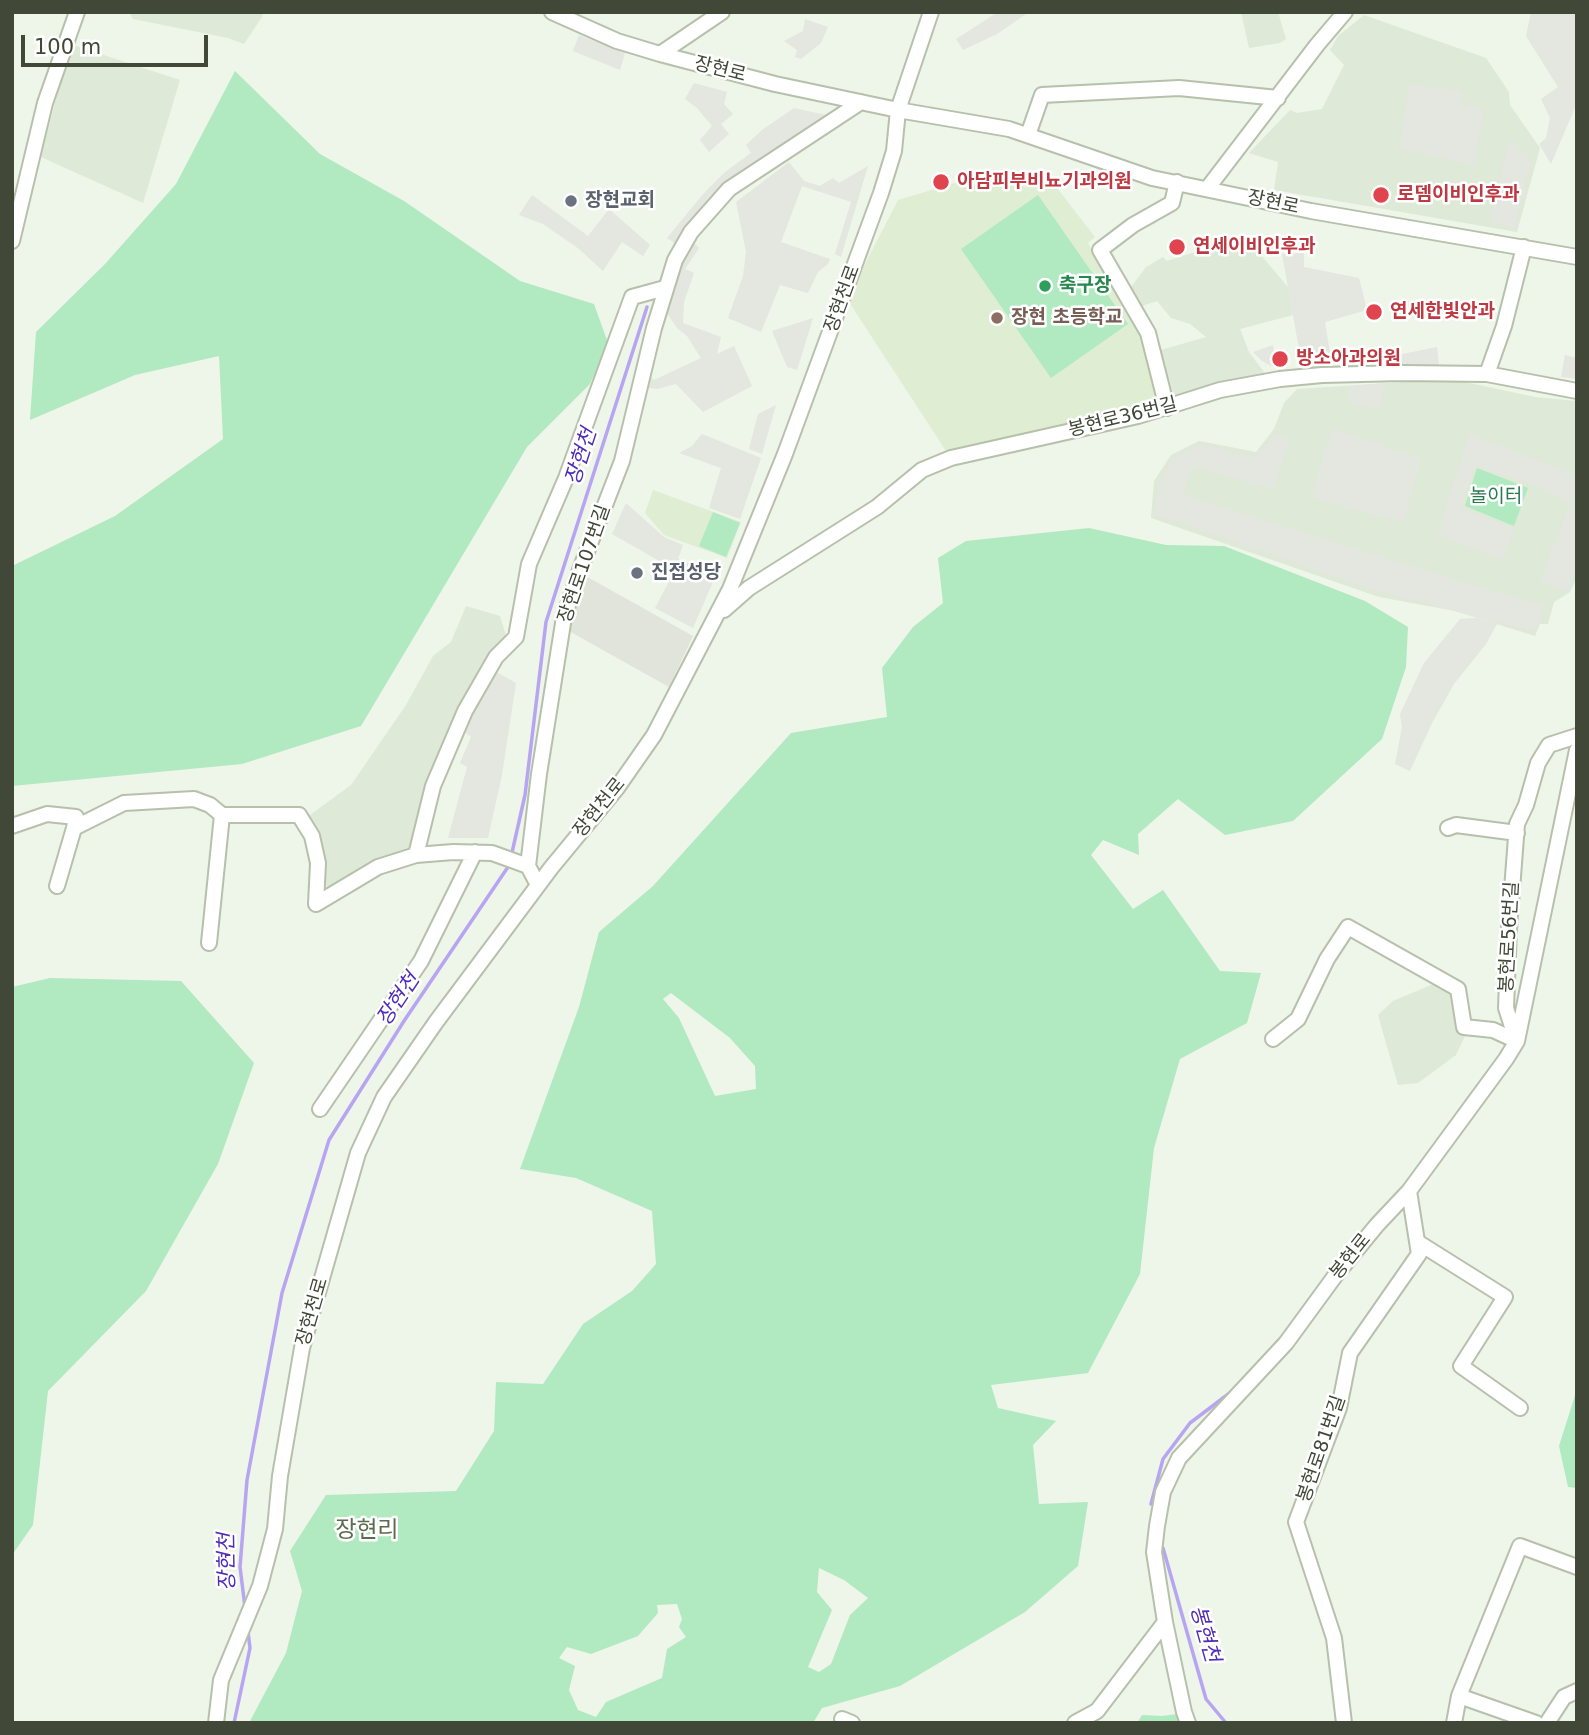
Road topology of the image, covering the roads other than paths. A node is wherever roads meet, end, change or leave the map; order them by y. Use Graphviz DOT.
graph roads {
  1 [pos="77,12"];
  2 [pos="552,12"];
  3 [pos="722,12"];
  4 [pos="931,12"];
  5 [pos="1345,12"];
  6 [pos="660,54"];
  7 [pos="1278,98"];
  8 [pos="861,102"];
  9 [pos="898,110"];
  10 [pos="1028,135"];
  11 [pos="1177,182"];
  12 [pos="1207,189"];
  13 [pos="12,242"];
  14 [pos="1524,247"];
  15 [pos="1577,257"];
  16 [pos="665,288"];
  17 [pos="1487,374"];
  18 [pos="1577,390"];
  19 [pos="1167,408"];
  20 [pos="733,583"];
  21 [pos="746,591"];
  22 [pos="716,616"];
  23 [pos="1577,736"];
  24 [pos="1577,750"];
  25 [pos="222,816"];
  26 [pos="12,826"];
  27 [pos="74,828"];
  28 [pos="1448,828"];
  29 [pos="1569,828"];
  30 [pos="1517,833"];
  31 [pos="475,852"];
  32 [pos="416,855"];
  33 [pos="524,864"];
  34 [pos="538,885"];
  35 [pos="57,886"];
  36 [pos="209,943"];
  37 [pos="1273,1039"];
  38 [pos="1517,1041"];
  39 [pos="320,1109"];
  40 [pos="1409,1191"];
  41 [pos="1419,1243"];
  42 [pos="1520,1408"];
  43 [pos="1577,1567"];
  44 [pos="1165,1622"];
  45 [pos="1577,1691"];
  46 [pos="1459,1696"];
  47 [pos="216,1723"];
  48 [pos="1075,1723"];
  49 [pos="1188,1723"];
  50 [pos="1344,1723"];
  51 [pos="1454,1723"];
  52 [pos="1536,1723"];
  53 [pos="1547,1723"];
  1 -- 13 [label="street"];
  2 -- 6 [label="street, 장현로"];
  3 -- 6 [label="street, 장현로"];
  4 -- 9 [label="street, 장현천로"];
  5 -- 7 [label="street"];
  6 -- 8 [label="street, 장현로"];
  7 -- 10 [label="street"];
  7 -- 12 [label="street"];
  8 -- 9 [label="street, 장현로"];
  8 -- 16 [label="street, 장현로107번길"];
  9 -- 10 [label="street, 장현로"];
  9 -- 20 [label="street, 장현천로"];
  10 -- 11 [label="street, 장현로"];
  11 -- 12 [label="street, 장현로"];
  11 -- 19 [label="street"];
  12 -- 14 [label="street, 장현로"];
  14 -- 15 [label="street, 장현로"];
  14 -- 17 [label="street"];
  16 -- 32 [label="street"];
  16 -- 33 [label="street, 장현로107번길"];
  17 -- 18 [label="street, 봉현로36번길"];
  17 -- 19 [label="street, 봉현로36번길"];
  19 -- 21 [label="street, 봉현로36번길"];
  20 -- 21 [label="street"];
  20 -- 22 [label="street, 장현천로"];
  21 -- 22 [label="street, 봉현로36번길"];
  22 -- 34 [label="street, 장현천로"];
  23 -- 30 [label="street, 봉현로56번길"];
  24 -- 29 [label="street, 봉현로"];
  25 -- 27 [label="street"];
  25 -- 32 [label="street"];
  25 -- 36 [label="street"];
  26 -- 27 [label="street"];
  27 -- 35 [label="street"];
  28 -- 30 [label="street"];
  29 -- 38 [label="street, 봉현로"];
  30 -- 38 [label="street, 봉현로56번길"];
  31 -- 32 [label="street"];
  31 -- 33 [label="street"];
  31 -- 39 [label="street"];
  33 -- 34 [label="street"];
  34 -- 47 [label="street, 장현천로"];
  37 -- 38 [label="street"];
  38 -- 40 [label="street, 봉현로"];
  40 -- 41 [label="street"];
  40 -- 44 [label="street, 봉현로"];
  41 -- 42 [label="street"];
  41 -- 50 [label="street, 봉현로81번길"];
  43 -- 46 [label="street"];
  44 -- 48 [label="street"];
  44 -- 49 [label="street, 봉현로"];
  45 -- 53 [label="street"];
  46 -- 51 [label="street"];
  46 -- 52 [label="street"];
}
